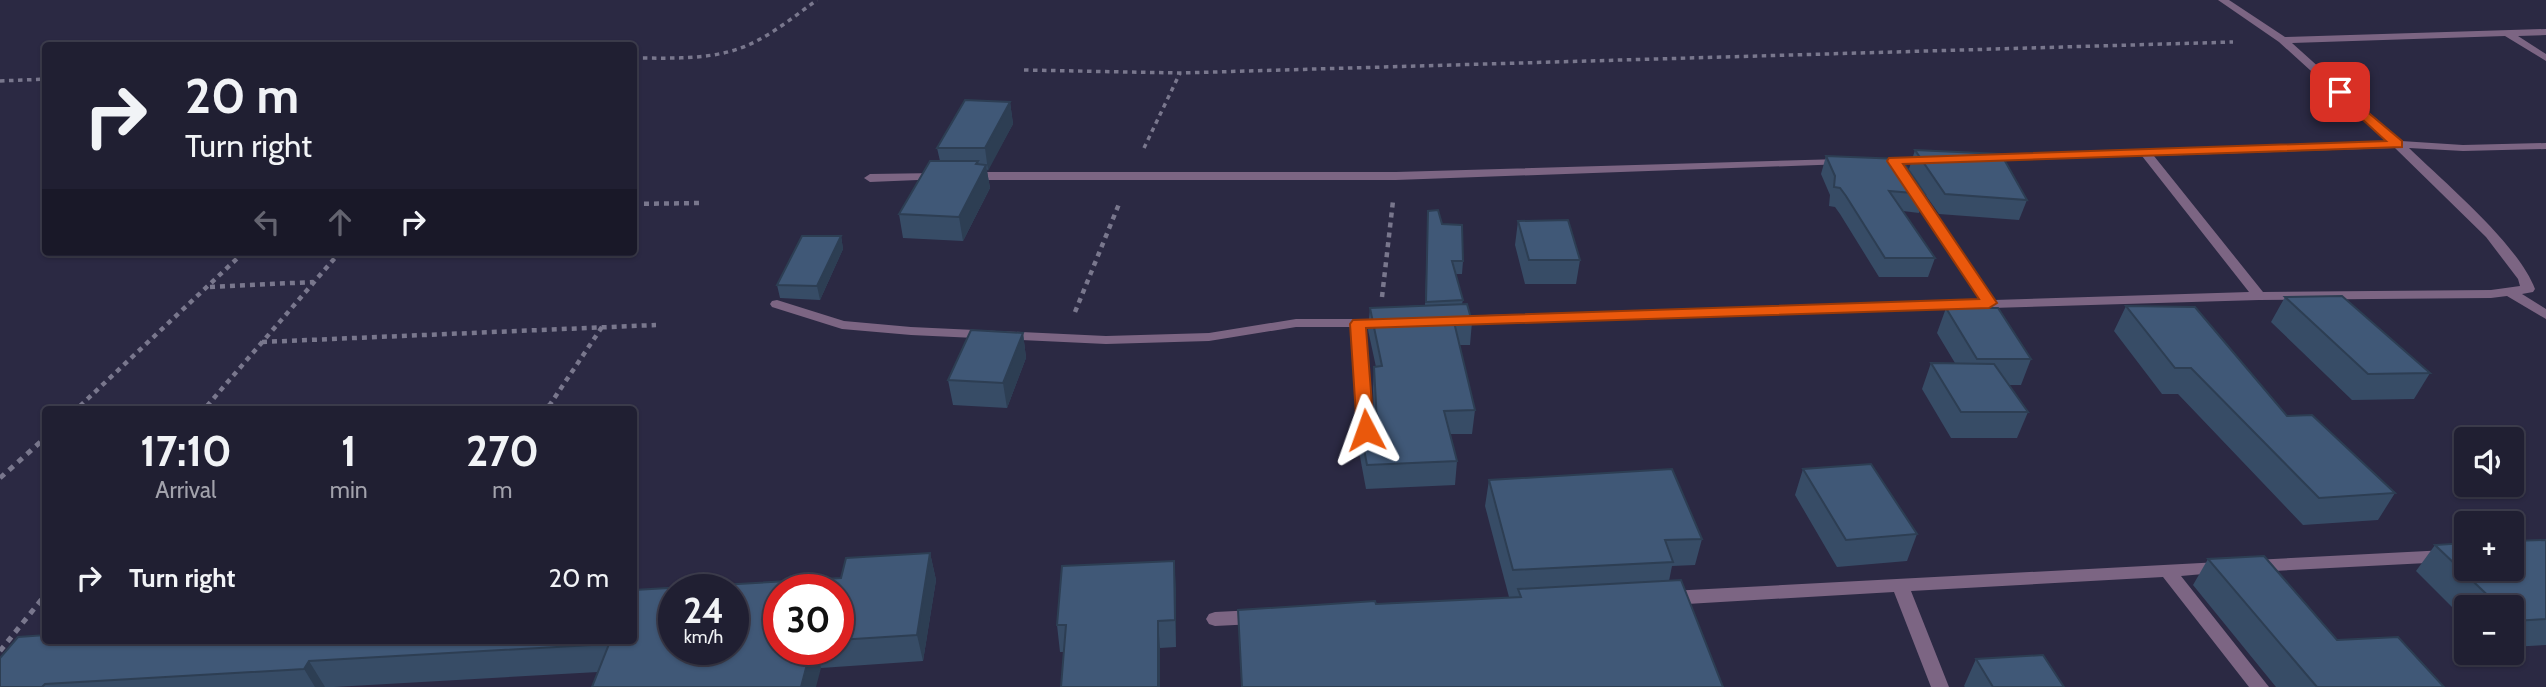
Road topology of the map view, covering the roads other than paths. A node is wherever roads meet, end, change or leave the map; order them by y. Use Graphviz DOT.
graph roads {
  1 [pos="2223,0"];
  2 [pos="2546,32"];
  3 [pos="2507,33"];
  4 [pos="2283,40"];
  5 [pos="2546,58"];
  6 [pos="2398,144"];
  7 [pos="2546,146"];
  8 [pos="2146,153"];
  9 [pos="1964,158"];
  10 [pos="1853,162"];
  11 [pos="1901,172"];
  12 [pos="870,178"];
  13 [pos="2512,293"];
  14 [pos="2259,296"];
  15 [pos="1989,303"];
  16 [pos="777,304"];
  17 [pos="2546,315"];
  18 [pos="1444,321"];
  19 [pos="1405,322"];
  20 [pos="1358,324"];
  21 [pos="1366,430"];
  22 [pos="2454,556"];
  23 [pos="2167,571"];
  24 [pos="1900,586"];
  25 [pos="1653,599"];
  26 [pos="1270,617"];
  27 [pos="1215,619"];
  28 [pos="1940,687"];
  29 [pos="2260,687"];
  1 -- 4 [label="street"];
  2 -- 3 [label="street"];
  3 -- 4 [label="street"];
  3 -- 5 [label="street"];
  4 -- 6 [label="street"];
  6 -- 7 [label="street"];
  6 -- 8 [label="street"];
  6 -- 13 [label="street"];
  8 -- 9 [label="street"];
  8 -- 14 [label="street"];
  10 -- 12 [label="street"];
  11 -- 15 [label="street"];
  13 -- 14 [label="street"];
  13 -- 17 [label="street"];
  14 -- 15 [label="street"];
  15 -- 18 [label="street"];
  16 -- 20 [label="street"];
  19 -- 20 [label="street"];
  20 -- 21 [label="street"];
  22 -- 23 [label="street"];
  23 -- 24 [label="street"];
  23 -- 29 [label="street"];
  24 -- 25 [label="street"];
  24 -- 28 [label="street"];
  26 -- 27 [label="street"];
}
